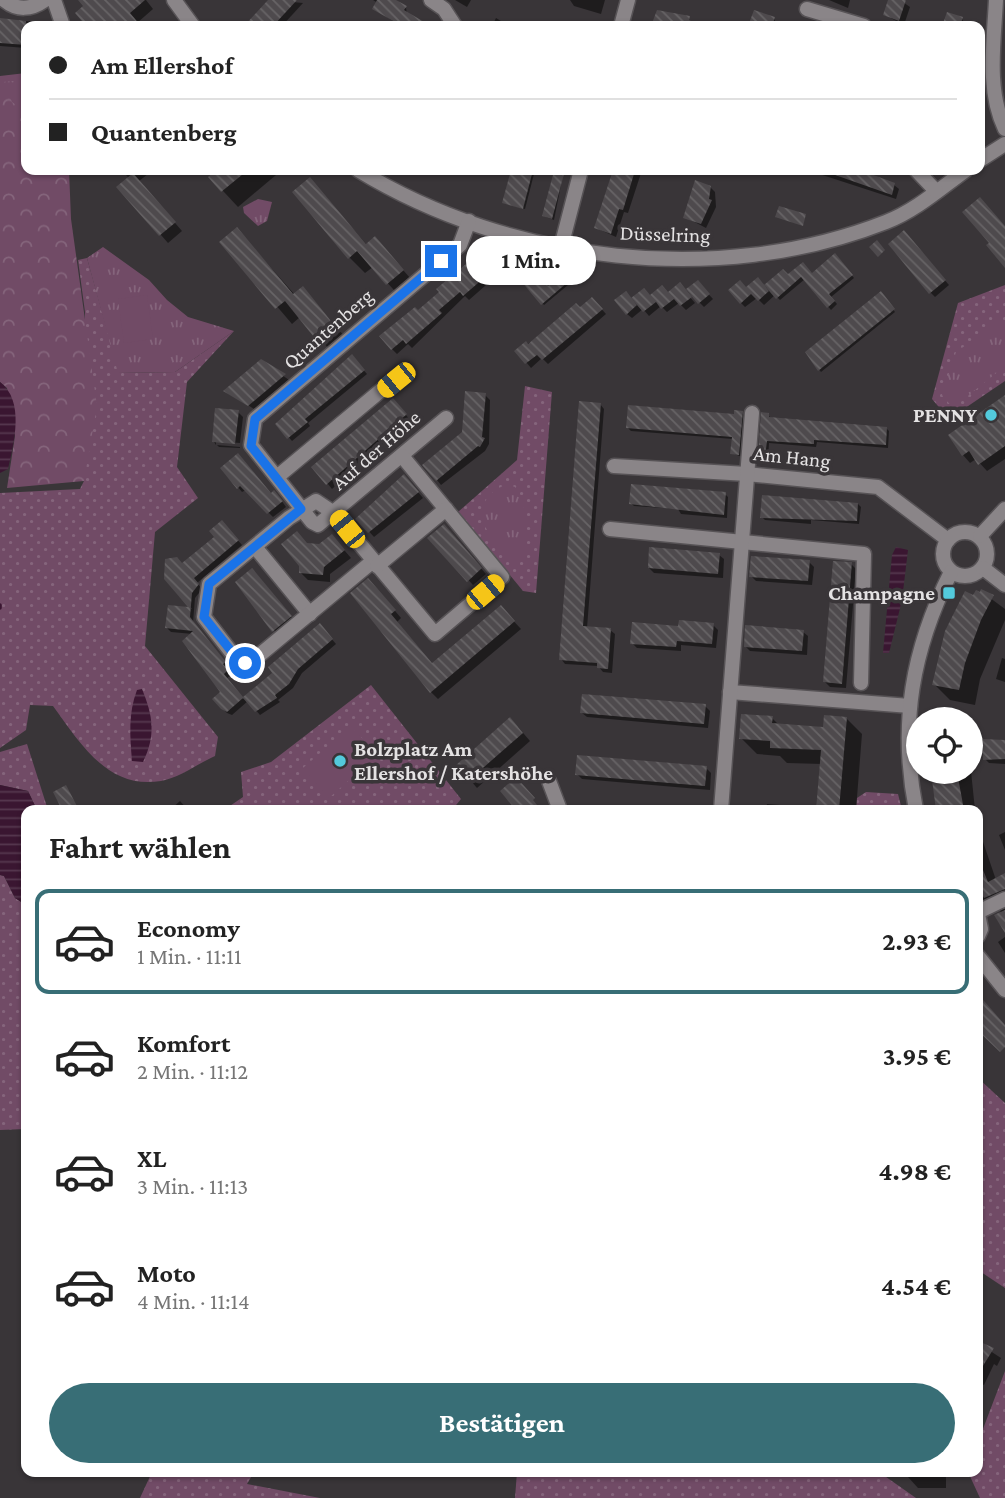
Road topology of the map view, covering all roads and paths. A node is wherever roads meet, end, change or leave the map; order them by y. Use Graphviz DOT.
graph roads {
  1 [pos="4,0"];
  2 [pos="45,0"];
  3 [pos="54,0"];
  4 [pos="173,0"];
  5 [pos="431,0"];
  6 [pos="628,0"];
  7 [pos="996,0"];
  8 [pos="807,9"];
  9 [pos="61,21"];
  10 [pos="189,21"];
  11 [pos="451,21"];
  12 [pos="622,21"];
  13 [pos="847,21"];
  14 [pos="987,64"];
  15 [pos="1005,129"];
  16 [pos="1005,144"];
  17 [pos="985,157"];
  18 [pos="368,175"];
  19 [pos="580,175"];
  20 [pos="920,175"];
  21 [pos="959,175"];
  22 [pos="936,191"];
  23 [pos="469,221"];
  24 [pos="561,247"];
  25 [pos="403,372"];
  26 [pos="752,413"];
  27 [pos="446,418"];
  28 [pos="402,456"];
  29 [pos="614,466"];
  30 [pos="747,474"];
  31 [pos="277,477"];
  32 [pos="301,509"];
  33 [pos="446,509"];
  34 [pos="1005,509"];
  35 [pos="334,513"];
  36 [pos="610,529"];
  37 [pos="980,536"];
  38 [pos="948,540"];
  39 [pos="742,543"];
  40 [pos="255,547"];
  41 [pos="375,563"];
  42 [pos="983,568"];
  43 [pos="951,572"];
  44 [pos="1005,584"];
  45 [pos="310,614"];
  46 [pos="861,683"];
  47 [pos="730,692"];
  48 [pos="910,706"];
  49 [pos="549,781"];
  50 [pos="559,805"];
  51 [pos="721,805"];
  52 [pos="915,805"];
  53 [pos="1005,899"];
  54 [pos="983,910"];
  55 [pos="983,962"];
  56 [pos="1005,990"];
  1 -- 2 [label="street"];
  3 -- 9 [label="street"];
  4 -- 10 [label="street"];
  5 -- 11 [label="street"];
  6 -- 12 [label="street"];
  7 -- 14 [label="street"];
  8 -- 13 [label="street"];
  14 -- 15 [label="street"];
  16 -- 17 [label="street"];
  18 -- 23 [label="street, Düsselring"];
  19 -- 24 [label="street"];
  20 -- 22 [label="street"];
  21 -- 22 [label="street, Düsselring"];
  22 -- 24 [label="street, Düsselring"];
  23 -- 24 [label="street, Düsselring"];
  23 -- 31 [label="street, Quantenberg"];
  25 -- 31 [label="street"];
  26 -- 30 [label="street"];
  27 -- 28 [label="street, Auf der Höhe"];
  28 -- 33 [label="street"];
  28 -- 35 [label="street, Auf der Höhe"];
  29 -- 30 [label="street, Am Hang"];
  30 -- 38 [label="street, Am Hang"];
  30 -- 39 [label="street"];
  31 -- 32 [label="street, Quantenberg"];
  32 -- 35 [label="street"];
  32 -- 40 [label="street"];
  33 -- 41 [label="street"];
  33 -- 41 [label="street"];
  34 -- 37 [label="street"];
  35 -- 41 [label="street"];
  36 -- 39 [label="street"];
  37 -- 38 [label="street"];
  37 -- 42 [label="street"];
  38 -- 43 [label="street"];
  39 -- 46 [label="street"];
  39 -- 47 [label="street"];
  40 -- 45 [label="street"];
  40 -- 45 [label="street"];
  41 -- 45 [label="street"];
  42 -- 43 [label="street"];
  42 -- 44 [label="street"];
  43 -- 48 [label="street"];
  47 -- 48 [label="street"];
  47 -- 51 [label="street"];
  48 -- 52 [label="street"];
  49 -- 50 [label="street"];
  53 -- 54 [label="street"];
  55 -- 56 [label="street"];
}
